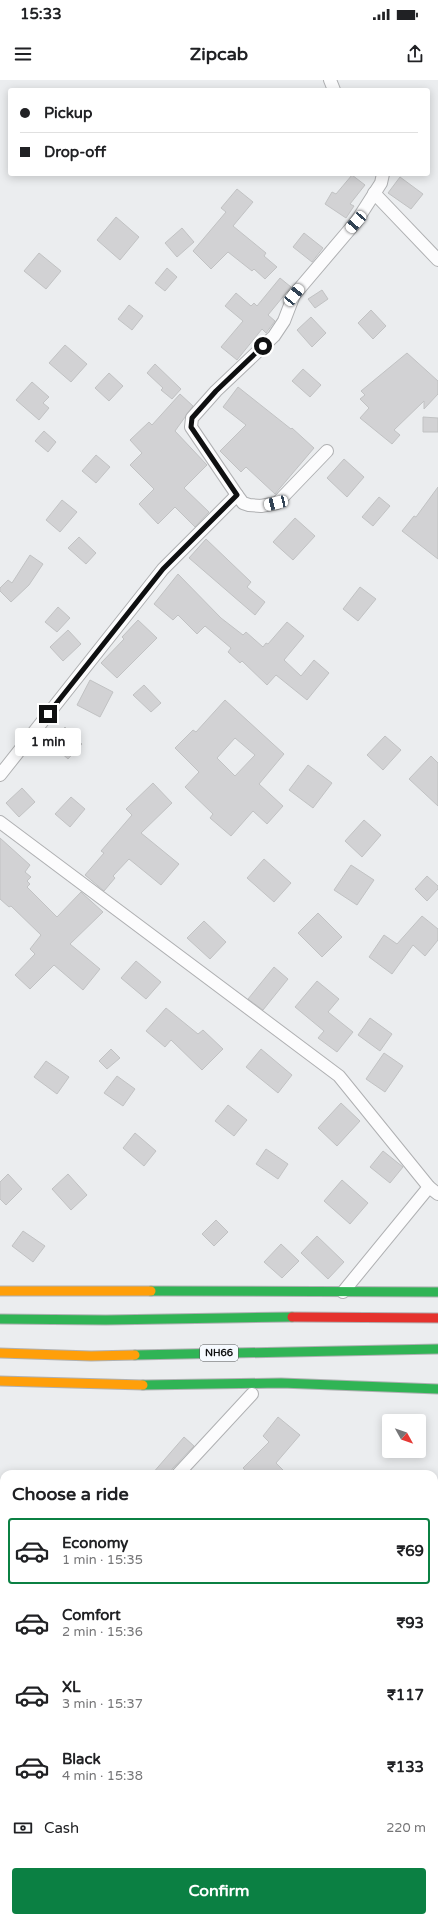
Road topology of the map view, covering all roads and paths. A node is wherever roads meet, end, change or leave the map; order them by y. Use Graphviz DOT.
graph roads {
  1 [pos="384,176"];
  2 [pos="374,193"];
  3 [pos="438,260"];
  4 [pos="327,451"];
  5 [pos="237,495"];
  6 [pos="0,775"];
  7 [pos="0,822"];
  8 [pos="433,1190"];
  9 [pos="0,1291"];
  10 [pos="343,1292"];
  11 [pos="438,1292"];
  12 [pos="438,1318"];
  13 [pos="0,1319"];
  14 [pos="438,1349"];
  15 [pos="0,1353"];
  16 [pos="0,1381"];
  17 [pos="438,1389"];
  18 [pos="252,1394"];
  19 [pos="182,1470"];
  1 -- 2 [label="street"];
  2 -- 3 [label="street"];
  2 -- 5 [label="street"];
  4 -- 5 [label="street"];
  5 -- 6 [label="street"];
  7 -- 8 [label="street"];
  8 -- 10 [label="street"];
  9 -- 10 [label="main road"];
  10 -- 11 [label="main road"];
  12 -- 13 [label="main road"];
  14 -- 15 [label="main road, NH66"];
  16 -- 17 [label="main road"];
  18 -- 19 [label="street"];
}
